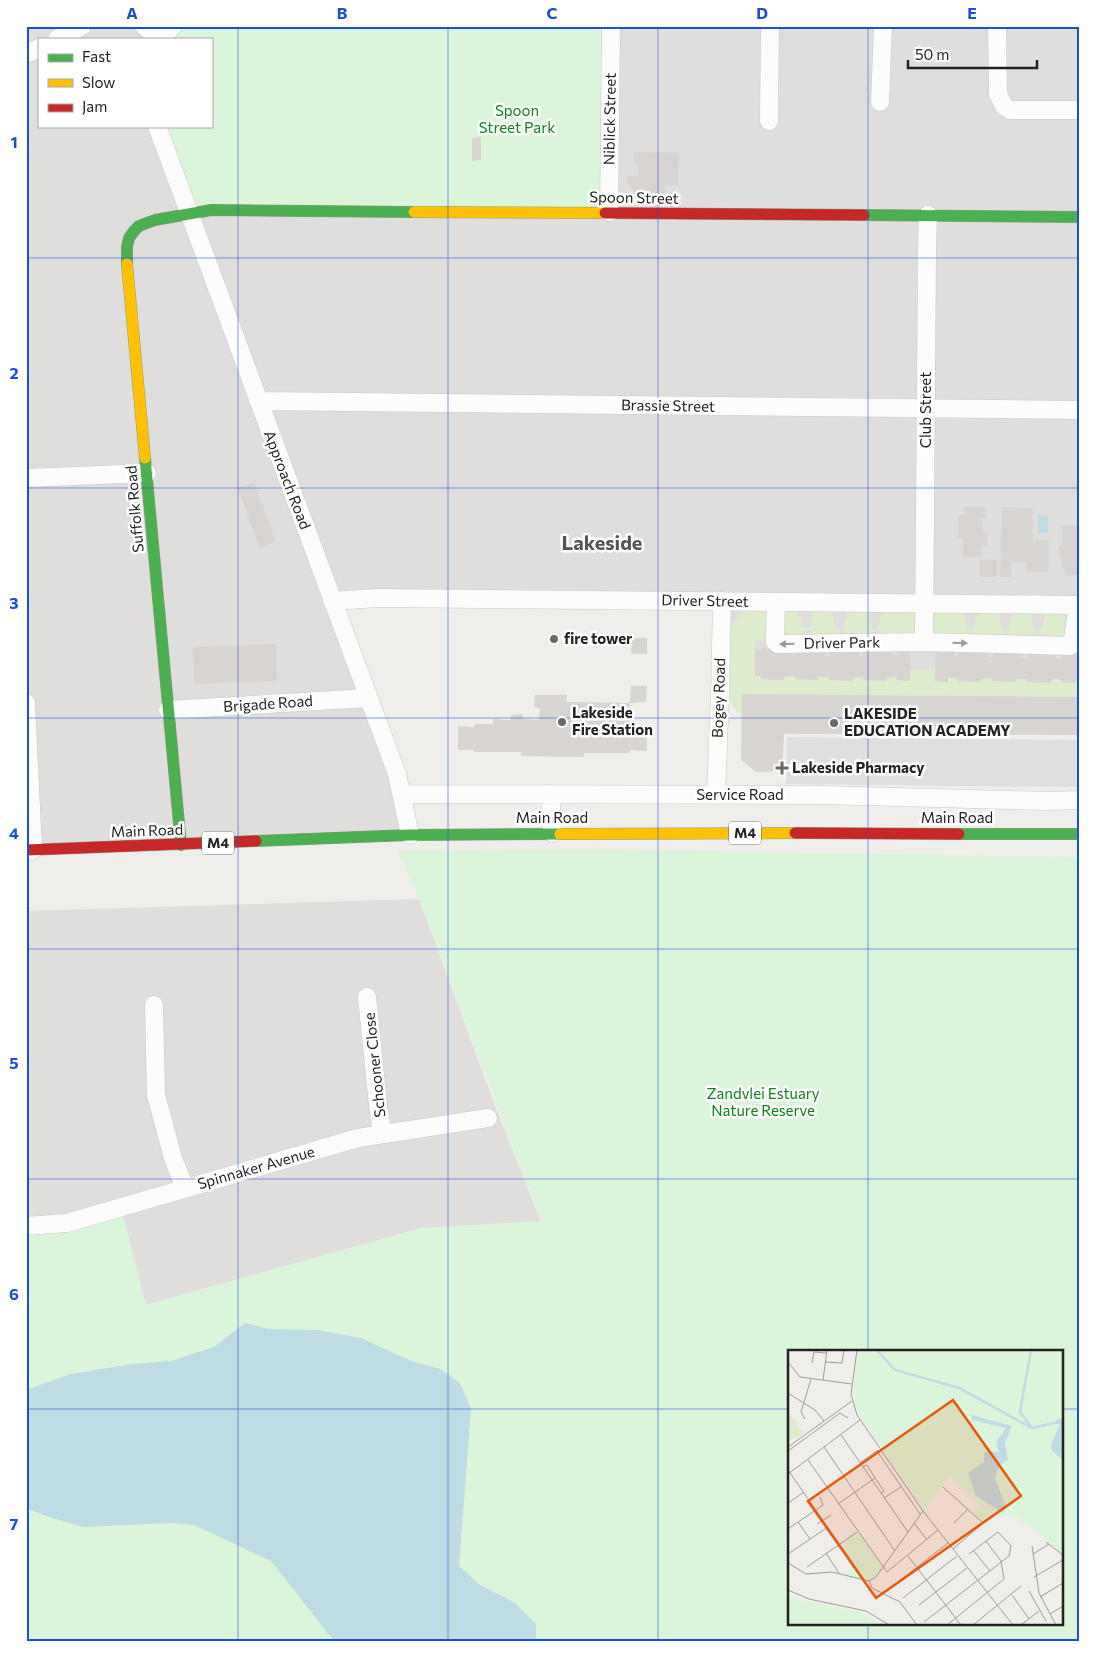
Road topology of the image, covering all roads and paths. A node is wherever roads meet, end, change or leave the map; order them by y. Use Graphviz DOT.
graph roads {
  1 [pos="82,26"];
  2 [pos="144,26"];
  3 [pos="174,26"];
  4 [pos="611,26"];
  5 [pos="770,26"];
  6 [pos="883,26"];
  7 [pos="997,26"];
  8 [pos="59,38"];
  9 [pos="159,38"];
  10 [pos="161,38"];
  11 [pos="38,48"];
  12 [pos="26,54"];
  13 [pos="880,102"];
  14 [pos="1074,110"];
  15 [pos="769,120"];
  16 [pos="158,128"];
  17 [pos="609,212"];
  18 [pos="189,216"];
  19 [pos="928,216"];
  20 [pos="1079,217"];
  21 [pos="258,401"];
  22 [pos="926,408"];
  23 [pos="1079,410"];
  24 [pos="147,473"];
  25 [pos="26,478"];
  26 [pos="332,601"];
  27 [pos="722,602"];
  28 [pos="776,602"];
  29 [pos="924,604"];
  30 [pos="1078,605"];
  31 [pos="924,636"];
  32 [pos="368,698"];
  33 [pos="26,703"];
  34 [pos="168,710"];
  35 [pos="402,794"];
  36 [pos="551,794"];
  37 [pos="716,794"];
  38 [pos="1079,800"];
  39 [pos="552,833"];
  40 [pos="1079,834"];
  41 [pos="410,835"];
  42 [pos="181,845"];
  43 [pos="30,850"];
  44 [pos="367,997"];
  45 [pos="154,1005"];
  46 [pos="488,1118"];
  47 [pos="382,1134"];
  48 [pos="184,1188"];
  49 [pos="26,1226"];
  1 -- 8 [label="street"];
  2 -- 9 [label="street"];
  3 -- 10 [label="street"];
  4 -- 17 [label="street, Niblick Street"];
  5 -- 15 [label="street"];
  6 -- 13 [label="street"];
  7 -- 14 [label="street"];
  11 -- 12 [label="street"];
  16 -- 18 [label="street, Approach Road"];
  17 -- 18 [label="street, Spoon Street"];
  17 -- 19 [label="street, Spoon Street"];
  18 -- 21 [label="street, Approach Road"];
  18 -- 24 [label="street, Suffolk Road"];
  19 -- 20 [label="street, Spoon Street"];
  19 -- 22 [label="street, Club Street"];
  21 -- 22 [label="street, Brassie Street"];
  21 -- 26 [label="street, Approach Road"];
  22 -- 23 [label="street, Brassie Street"];
  22 -- 29 [label="street, Club Street"];
  24 -- 25 [label="street"];
  24 -- 34 [label="street, Suffolk Road"];
  26 -- 27 [label="street, Driver Street"];
  26 -- 32 [label="street, Approach Road"];
  27 -- 28 [label="street, Driver Street"];
  27 -- 37 [label="street, Bogey Road"];
  28 -- 29 [label="street, Driver Street"];
  31 -- 28 [label="street, Driver Park, one-way"];
  29 -- 30 [label="street, Driver Street"];
  29 -- 31 [label="street, Club Street"];
  31 -- 30 [label="street, Driver Park, one-way"];
  32 -- 34 [label="street, Brigade Road"];
  32 -- 35 [label="street, Approach Road"];
  33 -- 43 [label="street"];
  34 -- 42 [label="street, Suffolk Road"];
  35 -- 36 [label="street, Service Road"];
  35 -- 41 [label="street, Approach Road"];
  36 -- 37 [label="street, Service Road"];
  36 -- 39 [label="street"];
  37 -- 38 [label="street, Service Road"];
  39 -- 40 [label="street, Main Road / M4"];
  39 -- 41 [label="street, Main Road / M4"];
  41 -- 42 [label="street, Main Road / M4"];
  42 -- 43 [label="street, Main Road / M4"];
  44 -- 47 [label="street, Schooner Close"];
  45 -- 48 [label="street"];
  46 -- 47 [label="street, Spinnaker Avenue"];
  47 -- 48 [label="street, Spinnaker Avenue"];
  48 -- 49 [label="street, Spinnaker Avenue"];
}
